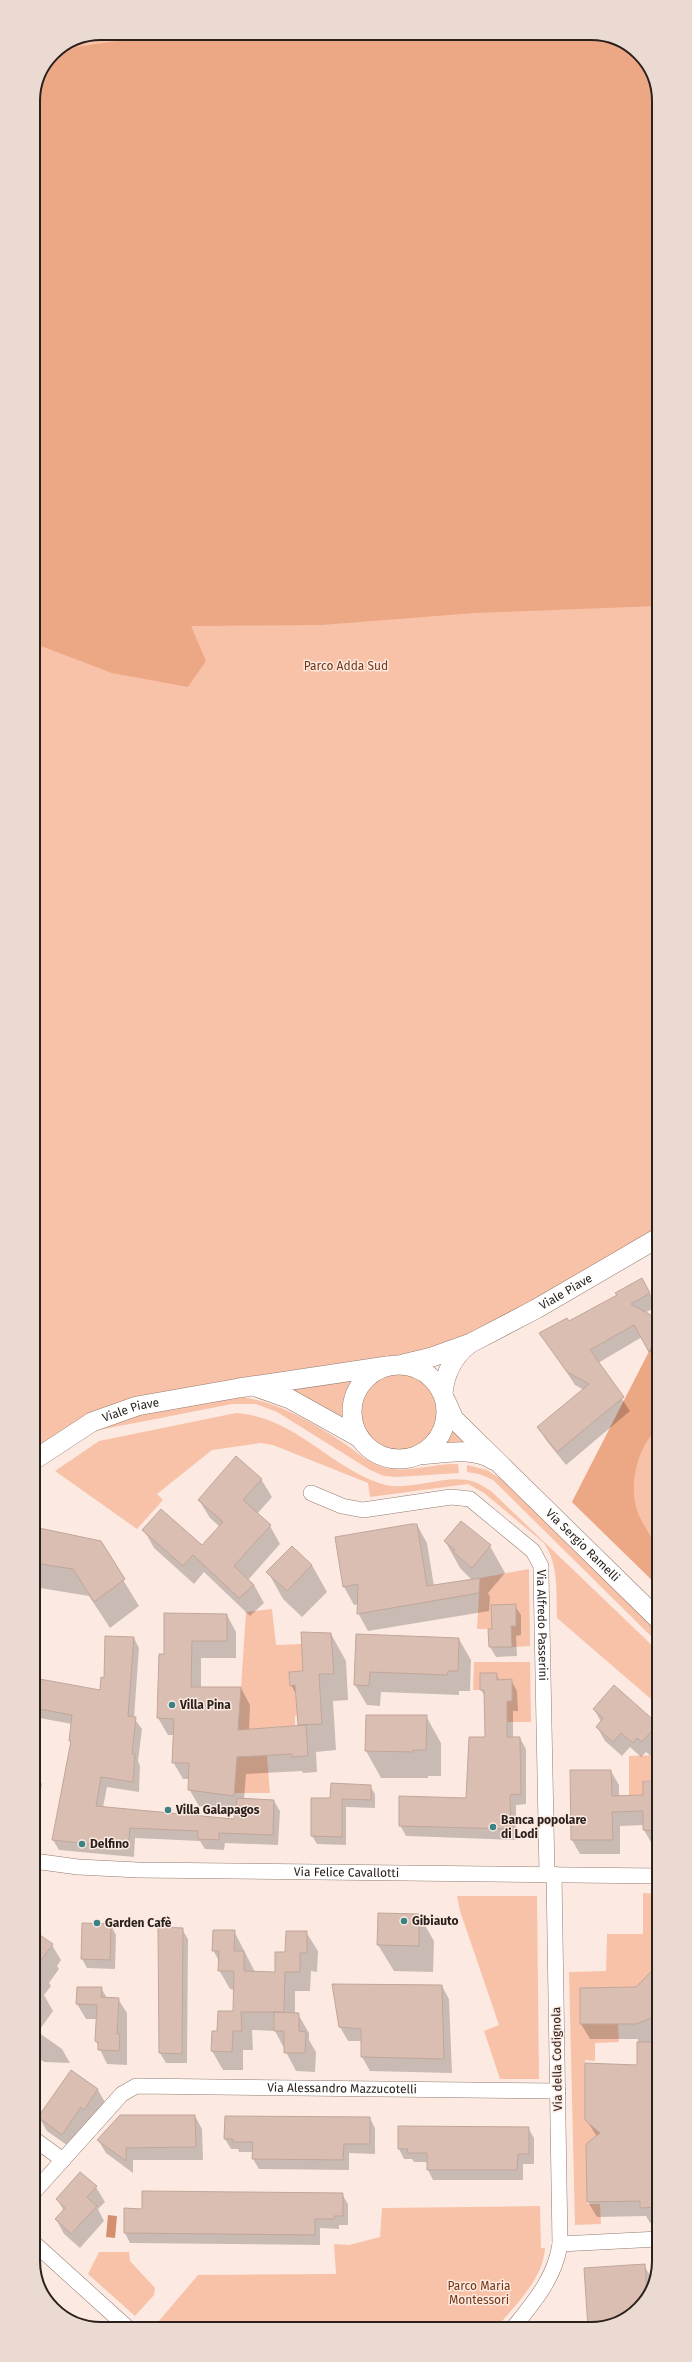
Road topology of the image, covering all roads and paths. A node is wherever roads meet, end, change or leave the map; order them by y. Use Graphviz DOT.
graph roads {
  1 [pos="652,1241"];
  2 [pos="471,1343"];
  3 [pos="394,1365"];
  4 [pos="239,1388"];
  5 [pos="444,1397"];
  6 [pos="360,1438"];
  7 [pos="418,1455"];
  8 [pos="40,1456"];
  9 [pos="507,1471"];
  10 [pos="311,1492"];
  11 [pos="652,1613"];
  12 [pos="40,1862"];
  13 [pos="551,1874"];
  14 [pos="652,1876"];
  15 [pos="558,2091"];
  16 [pos="40,2143"];
  17 [pos="63,2160"];
  18 [pos="40,2185"];
  19 [pos="652,2239"];
  20 [pos="560,2244"];
  21 [pos="40,2248"];
  22 [pos="121,2322"];
  23 [pos="518,2322"];
  1 -- 2 [label="street, Viale Piave"];
  2 -- 3 [label="street, Viale Piave"];
  2 -- 5 [label="street, Viale Piave"];
  3 -- 4 [label="street, Viale Piave"];
  3 -- 5 [label="street, Viale Piave"];
  3 -- 6 [label="street, Viale Piave"];
  4 -- 6 [label="street, Viale Piave"];
  4 -- 8 [label="street, Viale Piave"];
  5 -- 7 [label="street, Viale Piave"];
  5 -- 9 [label="street, Via Sergio Ramelli"];
  6 -- 7 [label="street, Viale Piave"];
  7 -- 9 [label="street, Via Sergio Ramelli"];
  9 -- 11 [label="street, Via Sergio Ramelli"];
  10 -- 13 [label="street, Via Alfredo Passerini"];
  12 -- 13 [label="street, Via Felice Cavallotti"];
  13 -- 14 [label="street, Via Felice Cavallotti"];
  13 -- 15 [label="street, Via della Codignola"];
  15 -- 17 [label="street, Via Alessandro Mazzucotelli"];
  15 -- 20 [label="street, Via della Codignola"];
  16 -- 17 [label="street"];
  17 -- 18 [label="street"];
  19 -- 20 [label="street"];
  20 -- 23 [label="street, Via della Codignola"];
  21 -- 22 [label="street"];
}
